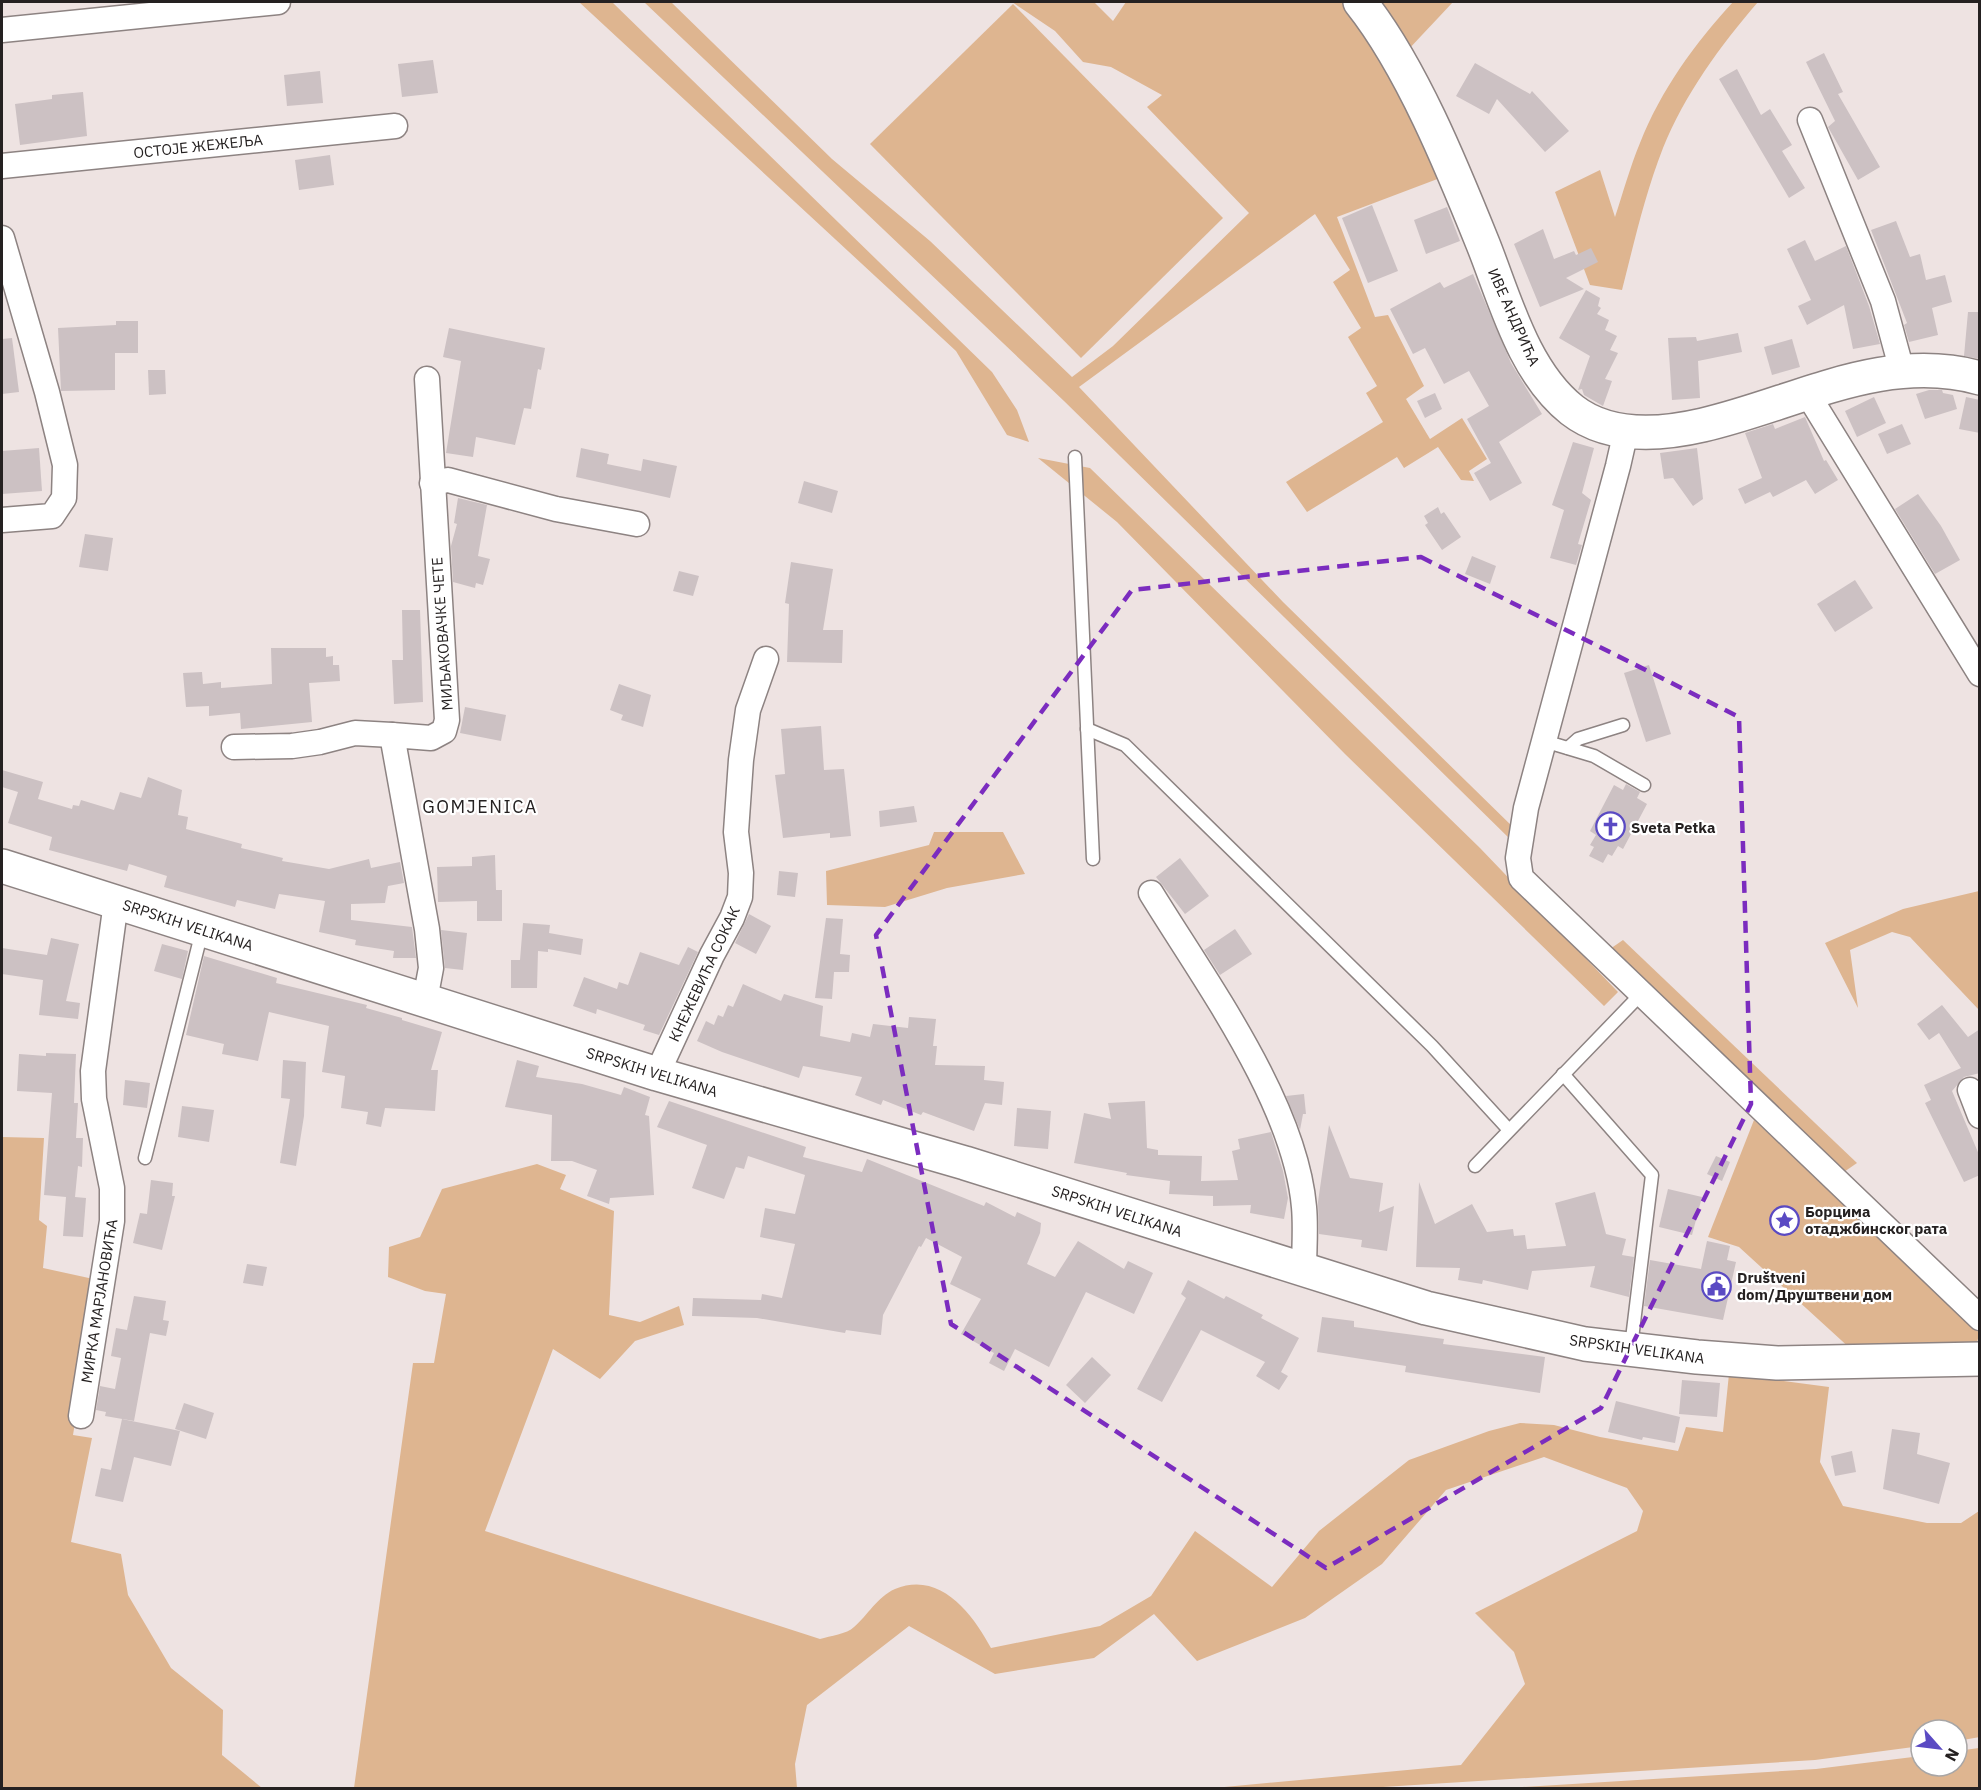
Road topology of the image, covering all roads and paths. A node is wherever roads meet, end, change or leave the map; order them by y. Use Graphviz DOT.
graph roads {
  1 [pos="278,2"];
  2 [pos="1360,2"];
  3 [pos="2,30"];
  4 [pos="1810,120"];
  5 [pos="395,126"];
  6 [pos="2,166"];
  7 [pos="2,238"];
  8 [pos="1902,371"];
  9 [pos="1980,378"];
  10 [pos="427,379"];
  11 [pos="1807,393"];
  12 [pos="1619,430"];
  13 [pos="1075,457"];
  14 [pos="432,483"];
  15 [pos="2,520"];
  16 [pos="637,524"];
  17 [pos="766,658"];
  18 [pos="1980,674"];
  19 [pos="1623,725"];
  20 [pos="1087,729"];
  21 [pos="393,735"];
  22 [pos="1544,741"];
  23 [pos="234,747"];
  24 [pos="1568,748"];
  25 [pos="1644,785"];
  26 [pos="1094,859"];
  27 [pos="2,866"];
  28 [pos="1152,893"];
  29 [pos="116,902"];
  30 [pos="202,930"];
  31 [pos="1642,993"];
  32 [pos="425,1000"];
  33 [pos="657,1074"];
  34 [pos="1563,1074"];
  35 [pos="1970,1090"];
  36 [pos="1980,1116"];
  37 [pos="1509,1130"];
  38 [pos="145,1158"];
  39 [pos="1474,1166"];
  40 [pos="1304,1271"];
  41 [pos="1980,1318"];
  42 [pos="1630,1350"];
  43 [pos="1980,1359"];
  44 [pos="81,1416"];
  1 -- 3 [label="street"];
  2 -- 12 [label="main road, ИВЕ АНДРИЋА"];
  4 -- 8 [label="street"];
  5 -- 6 [label="street, ОСТОЈЕ ЖЕЖЕЉА"];
  7 -- 15 [label="street"];
  8 -- 9 [label="main road, ИВЕ АНДРИЋА"];
  8 -- 11 [label="main road, ИВЕ АНДРИЋА"];
  10 -- 14 [label="street, МИЉАКОВАЧКЕ ЧЕТЕ"];
  11 -- 12 [label="main road, ИВЕ АНДРИЋА"];
  11 -- 18 [label="street"];
  12 -- 22 [label="street"];
  13 -- 20 [label="lane"];
  14 -- 16 [label="street"];
  14 -- 21 [label="street, МИЉАКОВАЧКЕ ЧЕТЕ"];
  17 -- 33 [label="street, КНЕЖЕВИЋА СОКАК"];
  19 -- 24 [label="lane"];
  20 -- 26 [label="lane"];
  20 -- 37 [label="lane"];
  21 -- 23 [label="street, МИЉАКОВАЧКЕ ЧЕТЕ"];
  21 -- 32 [label="street"];
  22 -- 24 [label="lane"];
  22 -- 31 [label="street"];
  24 -- 25 [label="lane"];
  27 -- 29 [label="main road, SRPSKIH VELIKANA"];
  28 -- 40 [label="street"];
  29 -- 30 [label="main road, SRPSKIH VELIKANA"];
  29 -- 44 [label="street, МИРКА МАРЈАНОВИЋА"];
  30 -- 32 [label="main road, SRPSKIH VELIKANA"];
  30 -- 38 [label="lane"];
  31 -- 34 [label="lane"];
  31 -- 41 [label="street"];
  32 -- 33 [label="main road, SRPSKIH VELIKANA"];
  33 -- 40 [label="main road, SRPSKIH VELIKANA"];
  34 -- 37 [label="lane"];
  34 -- 42 [label="lane"];
  35 -- 36 [label="street"];
  37 -- 39 [label="lane"];
  40 -- 42 [label="main road, SRPSKIH VELIKANA"];
  42 -- 43 [label="main road, SRPSKIH VELIKANA"];
}
